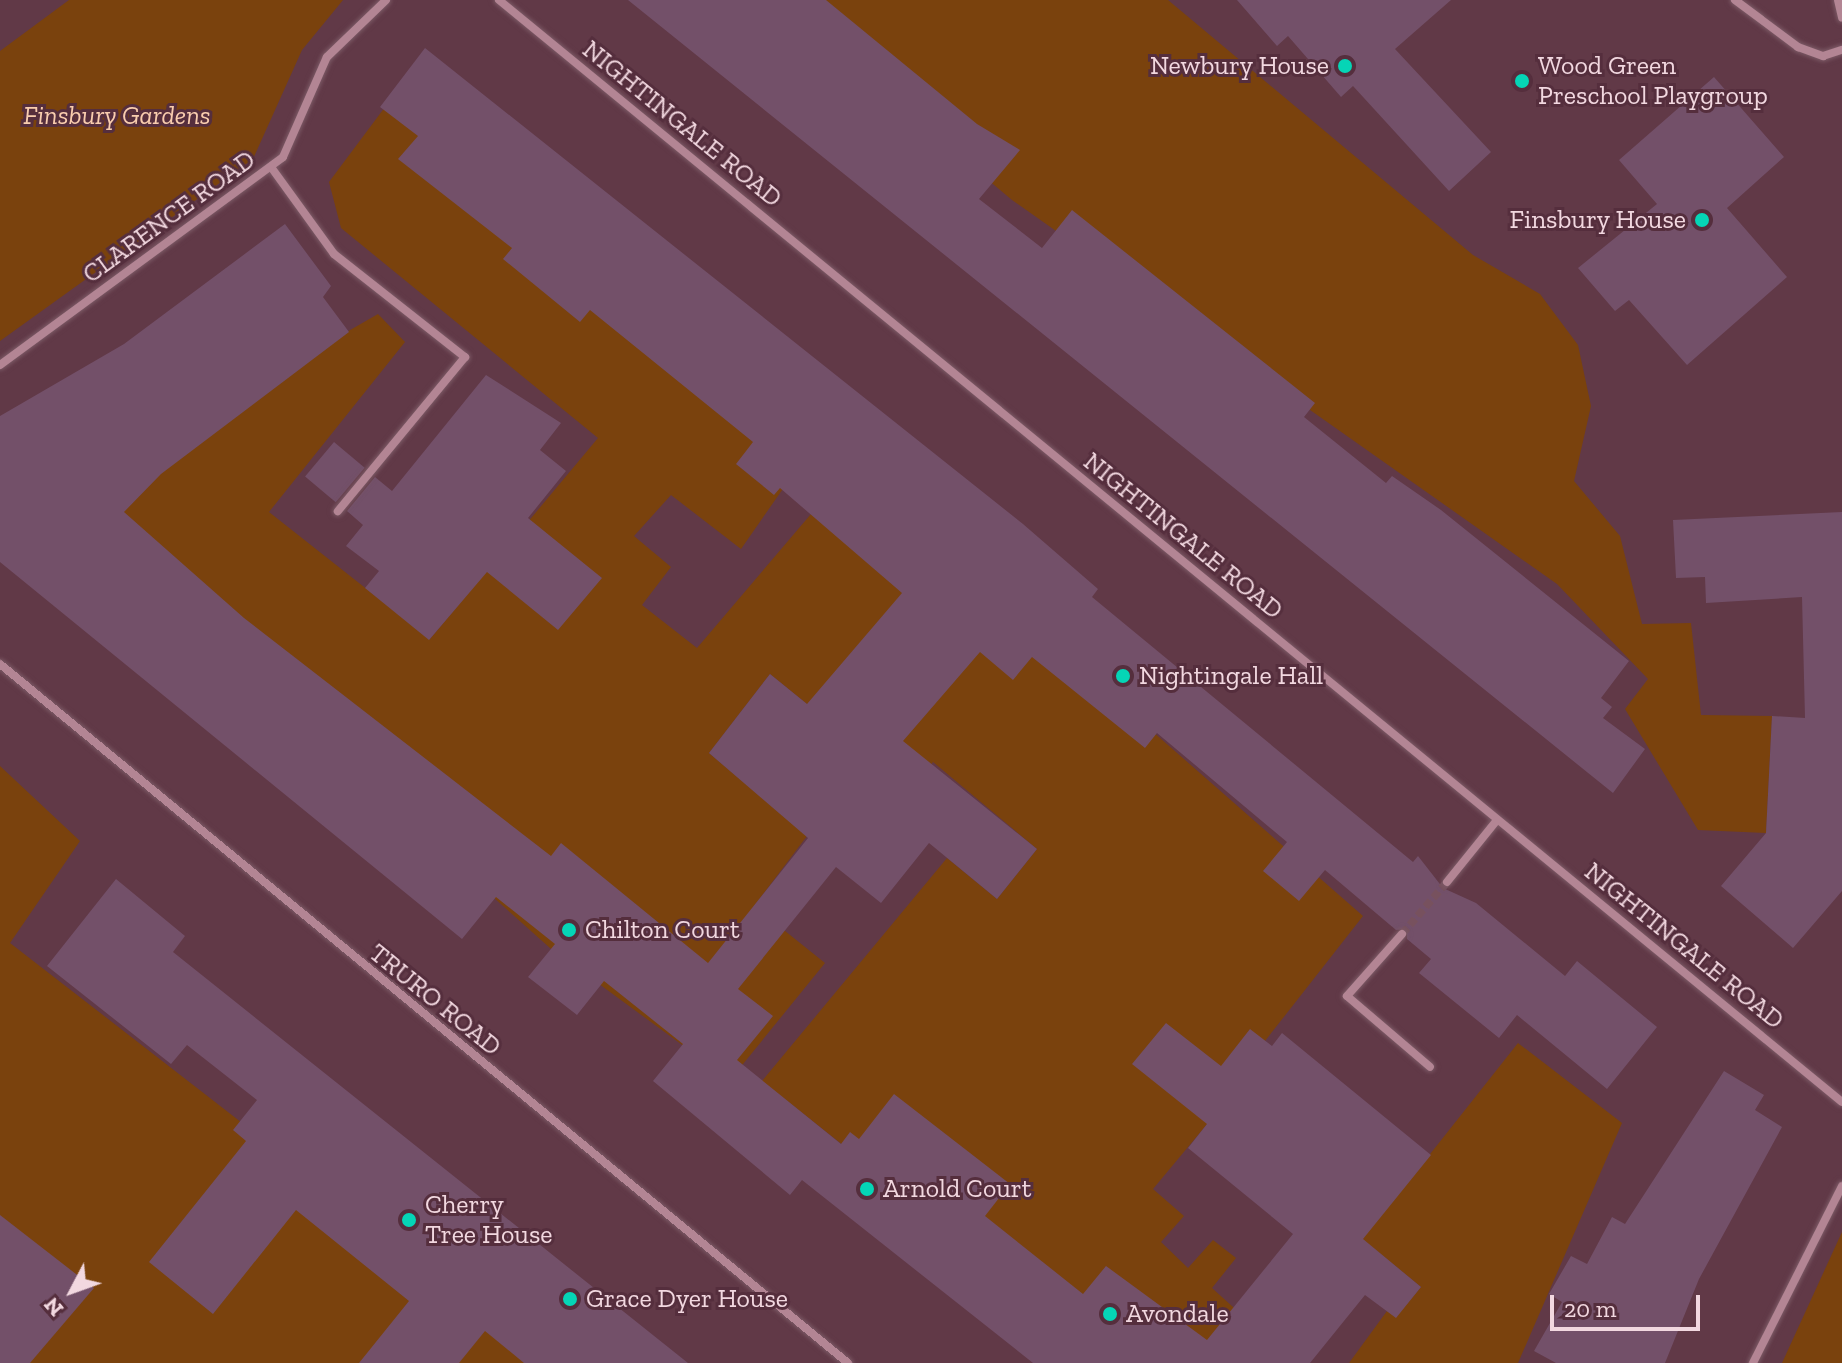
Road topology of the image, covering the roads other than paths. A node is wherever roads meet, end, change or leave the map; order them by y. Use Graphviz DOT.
graph roads {
  1 [pos="386,0"];
  2 [pos="499,0"];
  3 [pos="1735,0"];
  4 [pos="1838,0"];
  5 [pos="1842,18"];
  6 [pos="1842,50"];
  7 [pos="271,167"];
  8 [pos="0,365"];
  9 [pos="338,511"];
  10 [pos="0,664"];
  11 [pos="1497,820"];
  12 [pos="1447,882"];
  13 [pos="1402,934"];
  14 [pos="1430,1067"];
  15 [pos="1842,1102"];
  16 [pos="1842,1186"];
  17 [pos="848,1363"];
  18 [pos="1753,1363"];
  1 -- 7 [label="street, CLARENCE ROAD"];
  2 -- 11 [label="street, NIGHTINGALE ROAD"];
  3 -- 6 [label="street"];
  4 -- 5 [label="street"];
  7 -- 8 [label="street, CLARENCE ROAD"];
  7 -- 9 [label="street"];
  10 -- 17 [label="street, TRURO ROAD"];
  11 -- 12 [label="street"];
  11 -- 15 [label="street, NIGHTINGALE ROAD"];
  13 -- 14 [label="street"];
  16 -- 18 [label="street"];
}
